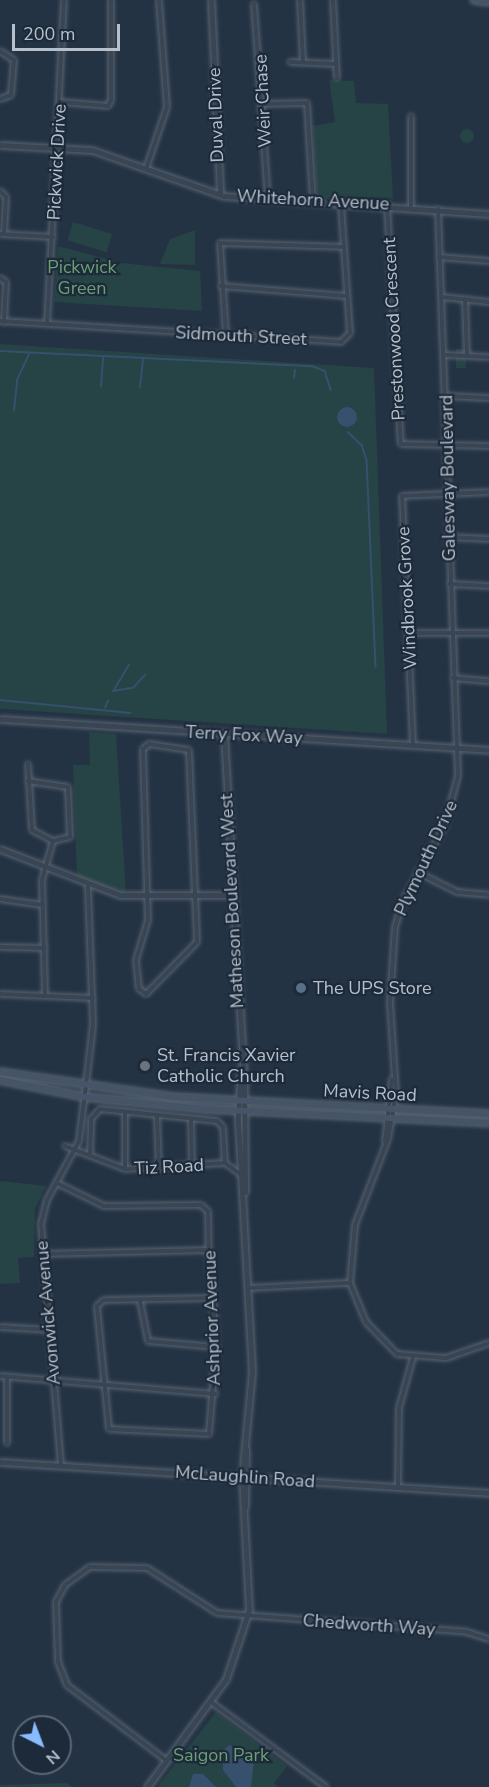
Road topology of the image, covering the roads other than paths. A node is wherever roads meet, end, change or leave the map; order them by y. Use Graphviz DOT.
graph roads {
  1 [pos="64,0"];
  2 [pos="111,0"];
  3 [pos="159,0"];
  4 [pos="212,0"];
  5 [pos="300,0"];
  6 [pos="333,0"];
  7 [pos="474,0"];
  8 [pos="489,2"];
  9 [pos="254,3"];
  10 [pos="0,51"];
  11 [pos="290,62"];
  12 [pos="303,62"];
  13 [pos="336,63"];
  14 [pos="337,78"];
  15 [pos="0,99"];
  16 [pos="61,102"];
  17 [pos="263,104"];
  18 [pos="411,116"];
  19 [pos="0,145"];
  20 [pos="58,148"];
  21 [pos="146,169"];
  22 [pos="0,191"];
  23 [pos="220,194"];
  24 [pos="268,199"];
  25 [pos="313,202"];
  26 [pos="387,204"];
  27 [pos="342,205"];
  28 [pos="411,205"];
  29 [pos="438,208"];
  30 [pos="489,214"];
  31 [pos="2,234"];
  32 [pos="53,237"];
  33 [pos="344,247"];
  34 [pos="440,257"];
  35 [pos="489,261"];
  36 [pos="0,278"];
  37 [pos="221,286"];
  38 [pos="347,296"];
  39 [pos="442,297"];
  40 [pos="465,299"];
  41 [pos="489,302"];
  42 [pos="2,322"];
  43 [pos="47,324"];
  44 [pos="226,335"];
  45 [pos="446,355"];
  46 [pos="467,356"];
  47 [pos="489,357"];
  48 [pos="446,396"];
  49 [pos="489,398"];
  50 [pos="447,444"];
  51 [pos="489,446"];
  52 [pos="445,491"];
  53 [pos="489,492"];
  54 [pos="447,537"];
  55 [pos="489,539"];
  56 [pos="450,584"];
  57 [pos="489,586"];
  58 [pos="451,632"];
  59 [pos="409,633"];
  60 [pos="489,633"];
  61 [pos="453,678"];
  62 [pos="489,681"];
  63 [pos="0,719"];
  64 [pos="224,734"];
  65 [pos="413,745"];
  66 [pos="458,748"];
  67 [pos="489,750"];
  68 [pos="28,764"];
  69 [pos="28,781"];
  70 [pos="53,842"];
  71 [pos="0,849"];
  72 [pos="43,866"];
  73 [pos="417,872"];
  74 [pos="88,885"];
  75 [pos="231,895"];
  76 [pos="489,895"];
  77 [pos="195,896"];
  78 [pos="150,898"];
  79 [pos="0,899"];
  80 [pos="43,905"];
  81 [pos="0,947"];
  82 [pos="45,948"];
  83 [pos="0,994"];
  84 [pos="45,994"];
  85 [pos="93,998"];
  86 [pos="0,1072"];
  87 [pos="0,1080"];
  88 [pos="86,1088"];
  89 [pos="85,1097"];
  90 [pos="241,1102"];
  91 [pos="241,1110"];
  92 [pos="390,1110"];
  93 [pos="125,1112"];
  94 [pos="479,1113"];
  95 [pos="489,1114"];
  96 [pos="157,1117"];
  97 [pos="389,1118"];
  98 [pos="190,1119"];
  99 [pos="478,1122"];
  100 [pos="489,1123"];
  101 [pos="65,1146"];
  102 [pos="75,1150"];
  103 [pos="240,1152"];
  104 [pos="90,1155"];
  105 [pos="225,1163"];
  106 [pos="232,1164"];
  107 [pos="192,1167"];
  108 [pos="159,1168"];
  109 [pos="125,1170"];
  110 [pos="242,1178"];
  111 [pos="57,1183"];
  112 [pos="245,1192"];
  113 [pos="209,1250"];
  114 [pos="42,1254"];
  115 [pos="350,1283"];
  116 [pos="250,1288"];
  117 [pos="213,1298"];
  118 [pos="140,1301"];
  119 [pos="0,1327"];
  120 [pos="50,1330"];
  121 [pos="489,1343"];
  122 [pos="216,1347"];
  123 [pos="413,1357"];
  124 [pos="0,1376"];
  125 [pos="7,1377"];
  126 [pos="54,1379"];
  127 [pos="101,1384"];
  128 [pos="215,1394"];
  129 [pos="7,1443"];
  130 [pos="0,1462"];
  131 [pos="60,1466"];
  132 [pos="245,1477"];
  133 [pos="398,1488"];
  134 [pos="489,1493"];
  135 [pos="248,1617"];
  136 [pos="489,1639"];
  137 [pos="211,1702"];
  138 [pos="167,1761"];
  139 [pos="147,1787"];
  140 [pos="326,1787"];
  1 -- 16 [label="street, Pickwick Drive"];
  2 -- 16 [label="street"];
  3 -- 21 [label="street"];
  4 -- 23 [label="street, Duval Drive"];
  5 -- 12 [label="street"];
  6 -- 13 [label="street"];
  7 -- 8 [label="main road"];
  9 -- 17 [label="street, Weir Chase"];
  10 -- 15 [label="street"];
  11 -- 12 [label="street"];
  12 -- 13 [label="street"];
  13 -- 14 [label="street"];
  16 -- 20 [label="street, Pickwick Drive"];
  17 -- 24 [label="street, Weir Chase"];
  17 -- 25 [label="street"];
  18 -- 28 [label="street"];
  19 -- 20 [label="street, Whitehorn Avenue"];
  20 -- 21 [label="street, Whitehorn Avenue"];
  20 -- 32 [label="street, Pickwick Drive"];
  21 -- 23 [label="street, Whitehorn Avenue"];
  22 -- 31 [label="street"];
  23 -- 24 [label="street, Whitehorn Avenue"];
  24 -- 25 [label="street, Whitehorn Avenue"];
  25 -- 27 [label="street, Whitehorn Avenue"];
  26 -- 27 [label="street, Whitehorn Avenue"];
  26 -- 28 [label="street, Whitehorn Avenue"];
  26 -- 50 [label="street, Prestonwood Crescent"];
  27 -- 33 [label="street, Sidmouth Street"];
  28 -- 29 [label="street, Whitehorn Avenue"];
  29 -- 30 [label="street, Whitehorn Avenue"];
  29 -- 34 [label="street, Galesway Boulevard"];
  31 -- 32 [label="street"];
  32 -- 43 [label="street, Pickwick Drive"];
  33 -- 37 [label="street"];
  33 -- 38 [label="street, Sidmouth Street"];
  34 -- 35 [label="street"];
  34 -- 39 [label="street, Galesway Boulevard"];
  36 -- 42 [label="street"];
  37 -- 38 [label="street"];
  37 -- 44 [label="street"];
  38 -- 44 [label="street, Sidmouth Street"];
  39 -- 40 [label="street"];
  39 -- 45 [label="street, Galesway Boulevard"];
  40 -- 41 [label="street"];
  40 -- 46 [label="street"];
  42 -- 43 [label="street, Sidmouth Street"];
  43 -- 44 [label="street, Sidmouth Street"];
  45 -- 46 [label="street"];
  45 -- 48 [label="street, Galesway Boulevard"];
  46 -- 47 [label="street"];
  48 -- 49 [label="street"];
  48 -- 50 [label="street, Galesway Boulevard"];
  50 -- 51 [label="street, Prestonwood Crescent"];
  50 -- 52 [label="street, Galesway Boulevard"];
  52 -- 53 [label="street"];
  52 -- 54 [label="street, Galesway Boulevard"];
  52 -- 59 [label="street, Windbrook Grove"];
  54 -- 55 [label="street"];
  54 -- 56 [label="street, Galesway Boulevard"];
  56 -- 57 [label="street"];
  56 -- 58 [label="street, Galesway Boulevard"];
  58 -- 59 [label="street"];
  58 -- 60 [label="street"];
  58 -- 61 [label="street, Galesway Boulevard"];
  59 -- 65 [label="street, Windbrook Grove"];
  61 -- 62 [label="street"];
  61 -- 66 [label="street, Galesway Boulevard"];
  63 -- 64 [label="street, Terry Fox Way"];
  64 -- 65 [label="street, Terry Fox Way"];
  64 -- 75 [label="street, Matheson Boulevard West"];
  65 -- 66 [label="street, Terry Fox Way"];
  66 -- 67 [label="street, Terry Fox Way"];
  66 -- 73 [label="street, Plymouth Drive"];
  68 -- 69 [label="street"];
  69 -- 70 [label="street"];
  69 -- 70 [label="street"];
  70 -- 72 [label="street"];
  71 -- 72 [label="street"];
  72 -- 74 [label="street"];
  72 -- 80 [label="street"];
  73 -- 76 [label="street"];
  73 -- 92 [label="street, Plymouth Drive"];
  74 -- 78 [label="street"];
  74 -- 85 [label="street, Avonwick Avenue"];
  75 -- 77 [label="street"];
  75 -- 90 [label="street, Matheson Boulevard West"];
  77 -- 78 [label="street"];
  77 -- 78 [label="street"];
  77 -- 78 [label="street"];
  79 -- 80 [label="street"];
  80 -- 82 [label="street"];
  81 -- 82 [label="street"];
  82 -- 84 [label="street"];
  83 -- 84 [label="street"];
  84 -- 85 [label="street"];
  85 -- 88 [label="street, Avonwick Avenue"];
  86 -- 88 [label="main road, Mavis Road"];
  87 -- 89 [label="main road, Mavis Road"];
  88 -- 89 [label="street, Avonwick Avenue"];
  88 -- 90 [label="main road, Mavis Road"];
  89 -- 91 [label="main road, Mavis Road"];
  89 -- 102 [label="street, Avonwick Avenue"];
  90 -- 91 [label="street, Matheson Boulevard West"];
  90 -- 92 [label="main road, Mavis Road"];
  91 -- 97 [label="main road, Mavis Road"];
  91 -- 103 [label="street, Matheson Boulevard West"];
  91 -- 112 [label="street, Matheson Boulevard West"];
  92 -- 94 [label="main road, Mavis Road"];
  92 -- 97 [label="street, Plymouth Drive"];
  93 -- 96 [label="street"];
  93 -- 104 [label="street"];
  93 -- 109 [label="street"];
  94 -- 95 [label="main road, Mavis Road"];
  94 -- 99 [label="main road"];
  96 -- 98 [label="street"];
  96 -- 108 [label="street"];
  97 -- 99 [label="main road, Mavis Road"];
  97 -- 115 [label="street, Plymouth Drive"];
  98 -- 105 [label="street"];
  98 -- 107 [label="street"];
  99 -- 100 [label="main road, Mavis Road"];
  101 -- 102 [label="street, Tiz Road"];
  102 -- 104 [label="street, Tiz Road"];
  102 -- 111 [label="street, Avonwick Avenue"];
  103 -- 106 [label="street"];
  103 -- 110 [label="street, Matheson Boulevard West"];
  104 -- 109 [label="street, Tiz Road"];
  105 -- 106 [label="street, Tiz Road"];
  105 -- 107 [label="street, Tiz Road"];
  106 -- 110 [label="street"];
  107 -- 108 [label="street, Tiz Road"];
  108 -- 109 [label="street, Tiz Road"];
  110 -- 112 [label="street, Matheson Boulevard West"];
  111 -- 113 [label="street, Ashprior Avenue"];
  111 -- 114 [label="street, Avonwick Avenue"];
  112 -- 116 [label="street, Matheson Boulevard West"];
  113 -- 114 [label="street"];
  113 -- 117 [label="street, Ashprior Avenue"];
  114 -- 120 [label="street, Avonwick Avenue"];
  115 -- 116 [label="street"];
  115 -- 123 [label="street"];
  116 -- 132 [label="street, Matheson Boulevard West"];
  117 -- 118 [label="street"];
  117 -- 122 [label="street, Ashprior Avenue"];
  118 -- 122 [label="street"];
  118 -- 127 [label="street"];
  119 -- 120 [label="street"];
  120 -- 126 [label="street, Avonwick Avenue"];
  121 -- 123 [label="street"];
  122 -- 128 [label="street, Ashprior Avenue"];
  123 -- 133 [label="street"];
  124 -- 125 [label="street"];
  125 -- 126 [label="street"];
  125 -- 129 [label="street"];
  126 -- 127 [label="street"];
  126 -- 131 [label="street, Avonwick Avenue"];
  127 -- 128 [label="street"];
  127 -- 128 [label="street, Ashprior Avenue"];
  130 -- 131 [label="street, McLaughlin Road"];
  131 -- 132 [label="street, McLaughlin Road"];
  132 -- 133 [label="street, McLaughlin Road"];
  132 -- 135 [label="street, Matheson Boulevard West"];
  133 -- 134 [label="street, McLaughlin Road"];
  135 -- 136 [label="street, Chedworth Way"];
  135 -- 137 [label="street, Matheson Boulevard West"];
  135 -- 138 [label="street, Chedworth Way"];
  137 -- 138 [label="street, Matheson Boulevard West"];
  137 -- 140 [label="street"];
  138 -- 139 [label="street, Matheson Boulevard West"];
}
